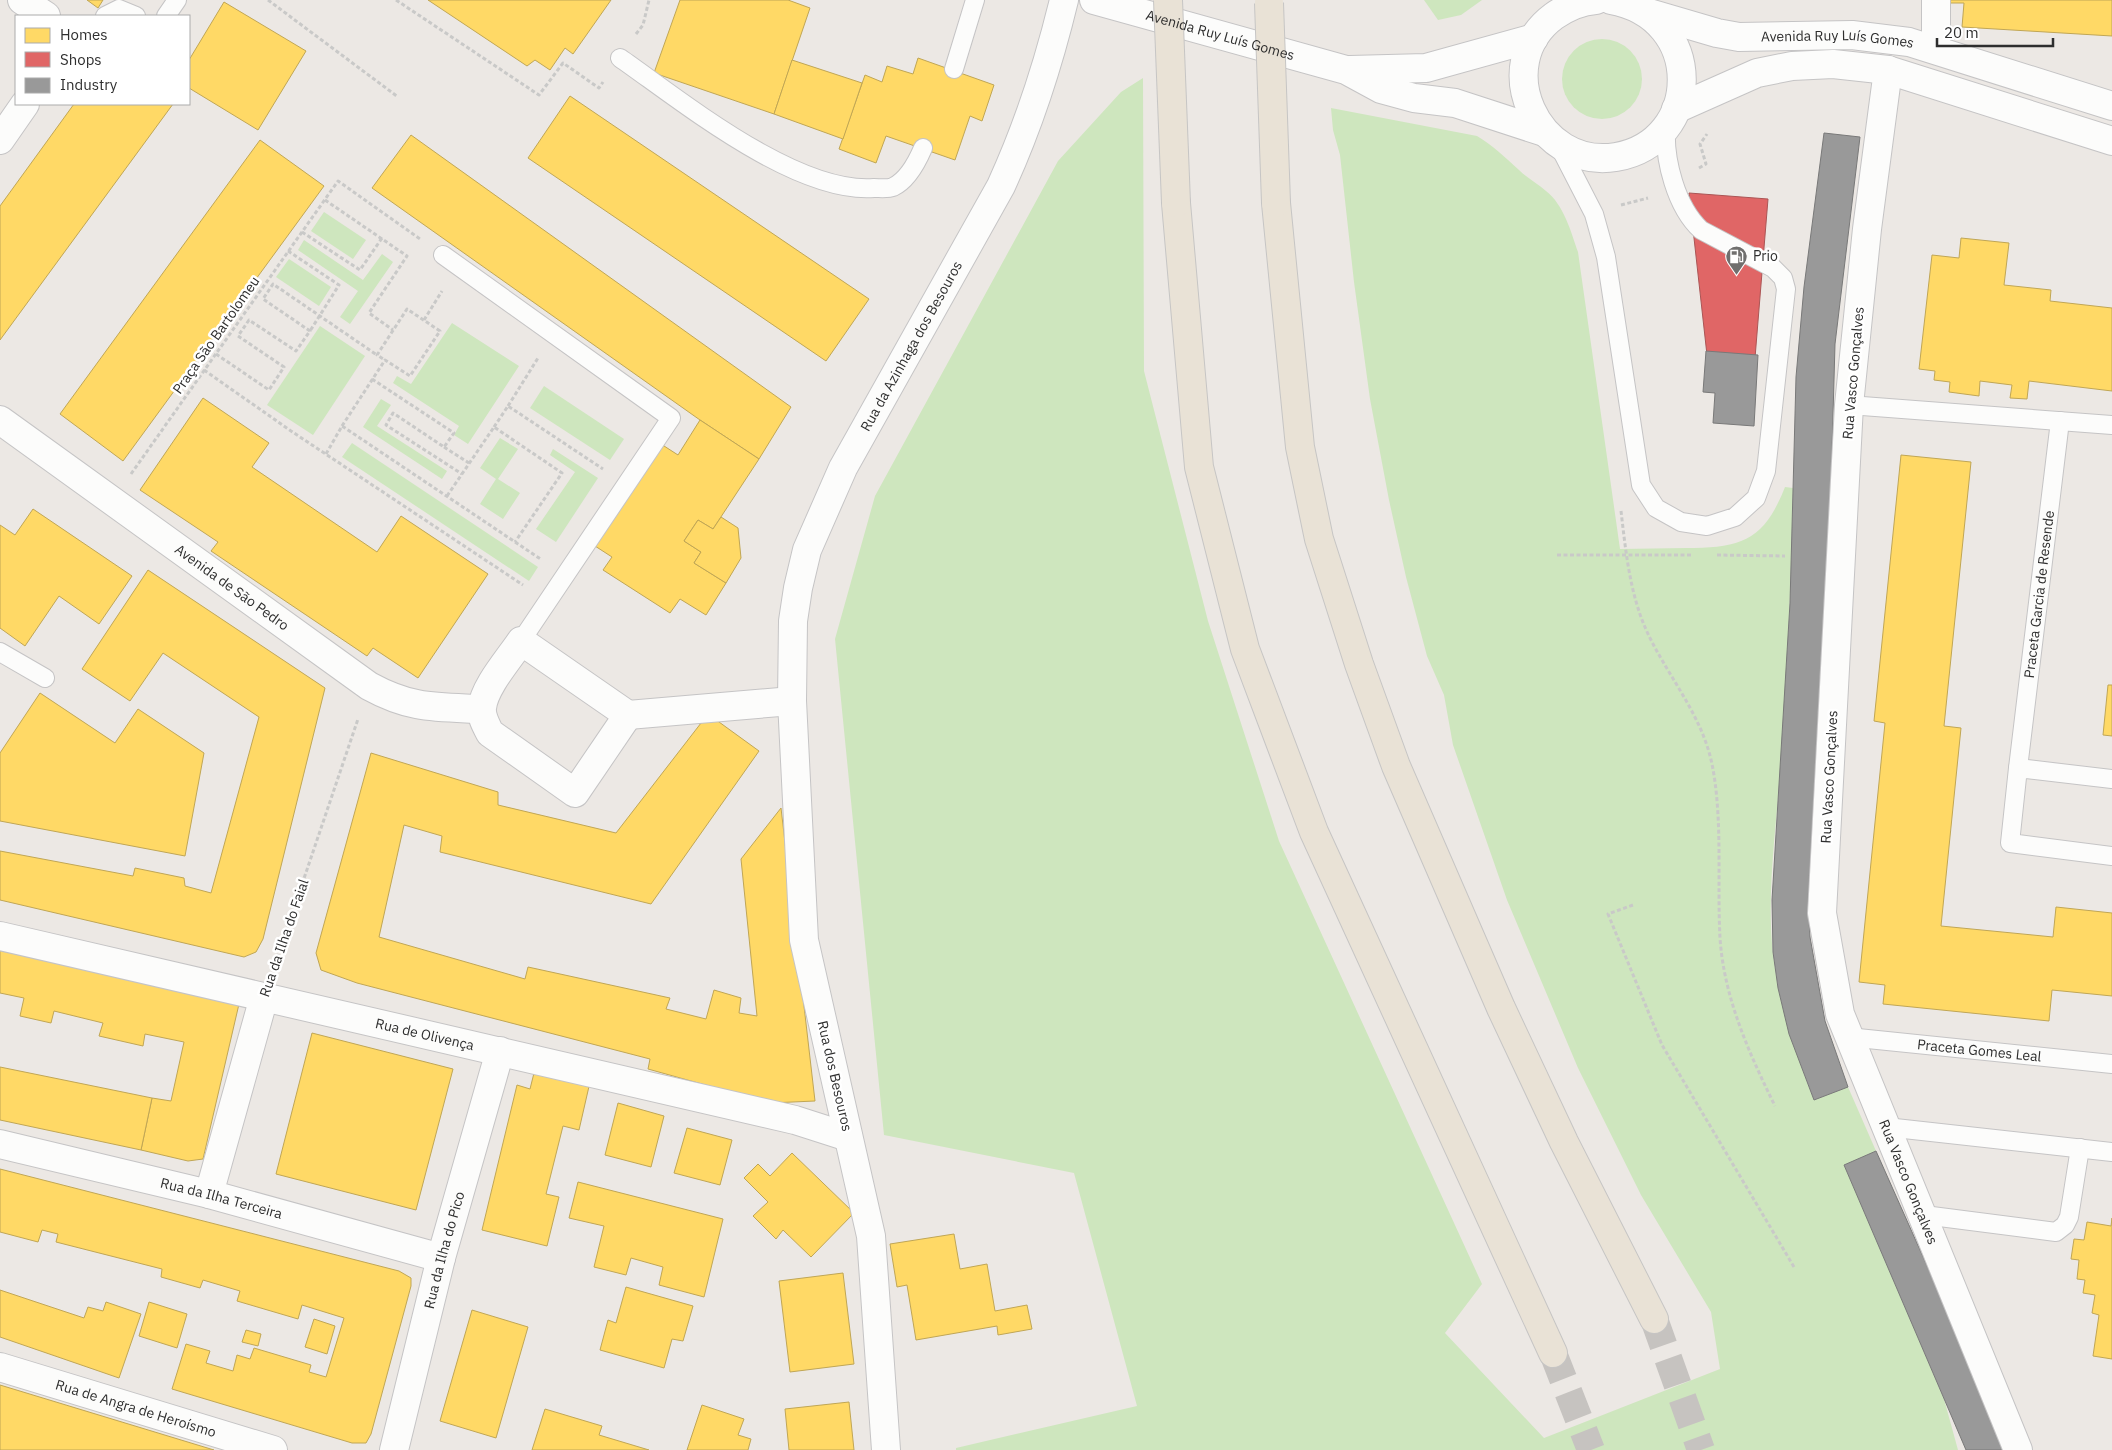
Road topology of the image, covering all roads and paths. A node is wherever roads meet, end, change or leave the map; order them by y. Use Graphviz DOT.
graph roads {
  1 [pos="22,0"];
  2 [pos="178,0"];
  3 [pos="268,0"];
  4 [pos="396,0"];
  5 [pos="975,0"];
  6 [pos="1064,0"];
  7 [pos="1094,0"];
  8 [pos="1168,0"];
  9 [pos="1596,0"];
  10 [pos="1936,0"];
  11 [pos="1269,1"];
  12 [pos="1629,4"];
  13 [pos="44,15"];
  14 [pos="107,15"];
  15 [pos="133,15"];
  16 [pos="167,15"];
  17 [pos="1543,20"];
  18 [pos="1936,48"];
  19 [pos="620,58"];
  20 [pos="563,63"];
  21 [pos="954,69"];
  22 [pos="1346,70"];
  23 [pos="1888,70"];
  24 [pos="398,97"];
  25 [pos="24,105"];
  26 [pos="2112,106"];
  27 [pos="1671,118"];
  28 [pos="1551,138"];
  29 [pos="0,140"];
  30 [pos="2112,141"];
  31 [pos="923,148"];
  32 [pos="325,200"];
  33 [pos="302,232"];
  34 [pos="382,238"];
  35 [pos="288,251"];
  36 [pos="443,256"];
  37 [pos="434,304"];
  38 [pos="319,315"];
  39 [pos="424,320"];
  40 [pos="393,330"];
  41 [pos="310,331"];
  42 [pos="216,354"];
  43 [pos="377,355"];
  44 [pos="385,360"];
  45 [pos="531,369"];
  46 [pos="204,370"];
  47 [pos="372,379"];
  48 [pos="1849,405"];
  49 [pos="508,406"];
  50 [pos="0,420"];
  51 [pos="2060,421"];
  52 [pos="2112,425"];
  53 [pos="342,426"];
  54 [pos="494,426"];
  55 [pos="444,446"];
  56 [pos="326,454"];
  57 [pos="469,463"];
  58 [pos="462,474"];
  59 [pos="626,484"];
  60 [pos="447,496"];
  61 [pos="112,501"];
  62 [pos="1620,504"];
  63 [pos="515,542"];
  64 [pos="1557,554"];
  65 [pos="1627,555"];
  66 [pos="1696,555"];
  67 [pos="1716,556"];
  68 [pos="1785,556"];
  69 [pos="544,562"];
  70 [pos="548,602"];
  71 [pos="521,641"];
  72 [pos="0,652"];
  73 [pos="46,678"];
  74 [pos="369,686"];
  75 [pos="792,701"];
  76 [pos="481,709"];
  77 [pos="628,715"];
  78 [pos="2018,768"];
  79 [pos="2112,779"];
  80 [pos="2112,856"];
  81 [pos="1633,905"];
  82 [pos="0,936"];
  83 [pos="264,997"];
  84 [pos="1848,1037"];
  85 [pos="500,1052"];
  86 [pos="2112,1064"];
  87 [pos="1775,1106"];
  88 [pos="1886,1127"];
  89 [pos="848,1137"];
  90 [pos="0,1144"];
  91 [pos="2080,1148"];
  92 [pos="2112,1152"];
  93 [pos="209,1194"];
  94 [pos="1924,1215"];
  95 [pos="441,1258"];
  96 [pos="1794,1267"];
  97 [pos="1654,1319"];
  98 [pos="1553,1353"];
  99 [pos="0,1366"];
  100 [pos="273,1450"];
  101 [pos="394,1450"];
  102 [pos="886,1450"];
  103 [pos="2018,1450"];
  1 -- 13 [label="street"];
  2 -- 16 [label="lane"];
  3 -- 24 [label="path"];
  4 -- 20 [label="path"];
  5 -- 21 [label="lane"];
  6 -- 75 [label="street, Rua da Azinhaga dos Besouros"];
  7 -- 22 [label="street, Avenida Ruy Luís Gomes"];
  8 -- 98 [label="highway, bridge"];
  9 -- 17 [label="street, Avenida Ruy Luís Gomes"];
  10 -- 18 [label="street"];
  11 -- 97 [label="highway, bridge"];
  12 -- 18 [label="street, Avenida Ruy Luís Gomes"];
  12 -- 27 [label="street"];
  14 -- 15 [label="lane"];
  17 -- 22 [label="street, Avenida Ruy Luís Gomes"];
  17 -- 28 [label="street"];
  18 -- 26 [label="street, Avenida Ruy Luís Gomes"];
  19 -- 31 [label="lane"];
  22 -- 28 [label="street, Avenida Ruy Luís Gomes"];
  23 -- 27 [label="street, Avenida Ruy Luís Gomes"];
  23 -- 30 [label="street, Avenida Ruy Luís Gomes"];
  23 -- 48 [label="street, Rua Vasco Gonçalves"];
  25 -- 29 [label="street"];
  27 -- 28 [label="street, Avenida Ruy Luís Gomes"];
  27 -- 28 [label="lane"];
  32 -- 33 [label="path, Praça São Bartolomeu"];
  32 -- 34 [label="path"];
  32 -- 36 [label="path, Praça São Bartolomeu"];
  33 -- 34 [label="path"];
  33 -- 35 [label="path, Praça São Bartolomeu"];
  34 -- 40 [label="path"];
  35 -- 38 [label="path"];
  35 -- 42 [label="path, Praça São Bartolomeu"];
  36 -- 59 [label="lane"];
  37 -- 39 [label="path"];
  38 -- 41 [label="path"];
  38 -- 41 [label="path"];
  38 -- 43 [label="path"];
  39 -- 40 [label="path"];
  39 -- 44 [label="path"];
  40 -- 43 [label="path"];
  41 -- 42 [label="path"];
  42 -- 46 [label="path, Praça São Bartolomeu"];
  43 -- 44 [label="path"];
  44 -- 47 [label="path"];
  45 -- 49 [label="path"];
  46 -- 56 [label="path"];
  46 -- 61 [label="path, Praça São Bartolomeu"];
  47 -- 53 [label="path"];
  47 -- 55 [label="path"];
  48 -- 51 [label="lane"];
  48 -- 84 [label="street, Rua Vasco Gonçalves"];
  49 -- 54 [label="path"];
  49 -- 59 [label="path"];
  50 -- 61 [label="street, Avenida de São Pedro"];
  51 -- 52 [label="lane"];
  51 -- 78 [label="lane, Praceta Garcia de Resende"];
  53 -- 56 [label="path"];
  53 -- 60 [label="path"];
  54 -- 57 [label="path"];
  54 -- 63 [label="path"];
  55 -- 57 [label="path"];
  55 -- 58 [label="path"];
  56 -- 70 [label="path"];
  57 -- 58 [label="path"];
  58 -- 60 [label="path"];
  59 -- 70 [label="lane"];
  60 -- 63 [label="path"];
  61 -- 74 [label="street, Avenida de São Pedro"];
  62 -- 65 [label="path"];
  63 -- 69 [label="path"];
  64 -- 65 [label="path"];
  65 -- 66 [label="path"];
  65 -- 87 [label="path"];
  67 -- 68 [label="path"];
  70 -- 71 [label="lane"];
  71 -- 76 [label="street"];
  71 -- 77 [label="street"];
  72 -- 73 [label="lane"];
  74 -- 76 [label="street, Avenida de São Pedro"];
  74 -- 83 [label="path, Rua da Ilha do Faial"];
  75 -- 77 [label="street"];
  75 -- 89 [label="street, Rua dos Besouros"];
  76 -- 77 [label="street"];
  78 -- 79 [label="lane"];
  78 -- 80 [label="lane, Praceta Garcia de Resende"];
  81 -- 96 [label="path"];
  82 -- 83 [label="street, Rua de Olivença"];
  83 -- 85 [label="street, Rua de Olivença"];
  83 -- 93 [label="street, Rua da Ilha do Faial"];
  84 -- 86 [label="lane, Praceta Gomes Leal"];
  84 -- 88 [label="street, Rua Vasco Gonçalves"];
  85 -- 89 [label="street, Rua de Olivença"];
  85 -- 95 [label="street, Rua da Ilha do Pico"];
  88 -- 91 [label="lane"];
  88 -- 94 [label="street, Rua Vasco Gonçalves"];
  89 -- 102 [label="street, Rua dos Besouros"];
  90 -- 93 [label="street, Rua da Ilha Terceira"];
  91 -- 92 [label="lane"];
  91 -- 94 [label="lane"];
  93 -- 95 [label="street, Rua da Ilha Terceira"];
  94 -- 103 [label="street, Rua Vasco Gonçalves"];
  95 -- 101 [label="street, Rua da Ilha do Pico"];
  99 -- 100 [label="street, Rua de Angra de Heroísmo"];
}
